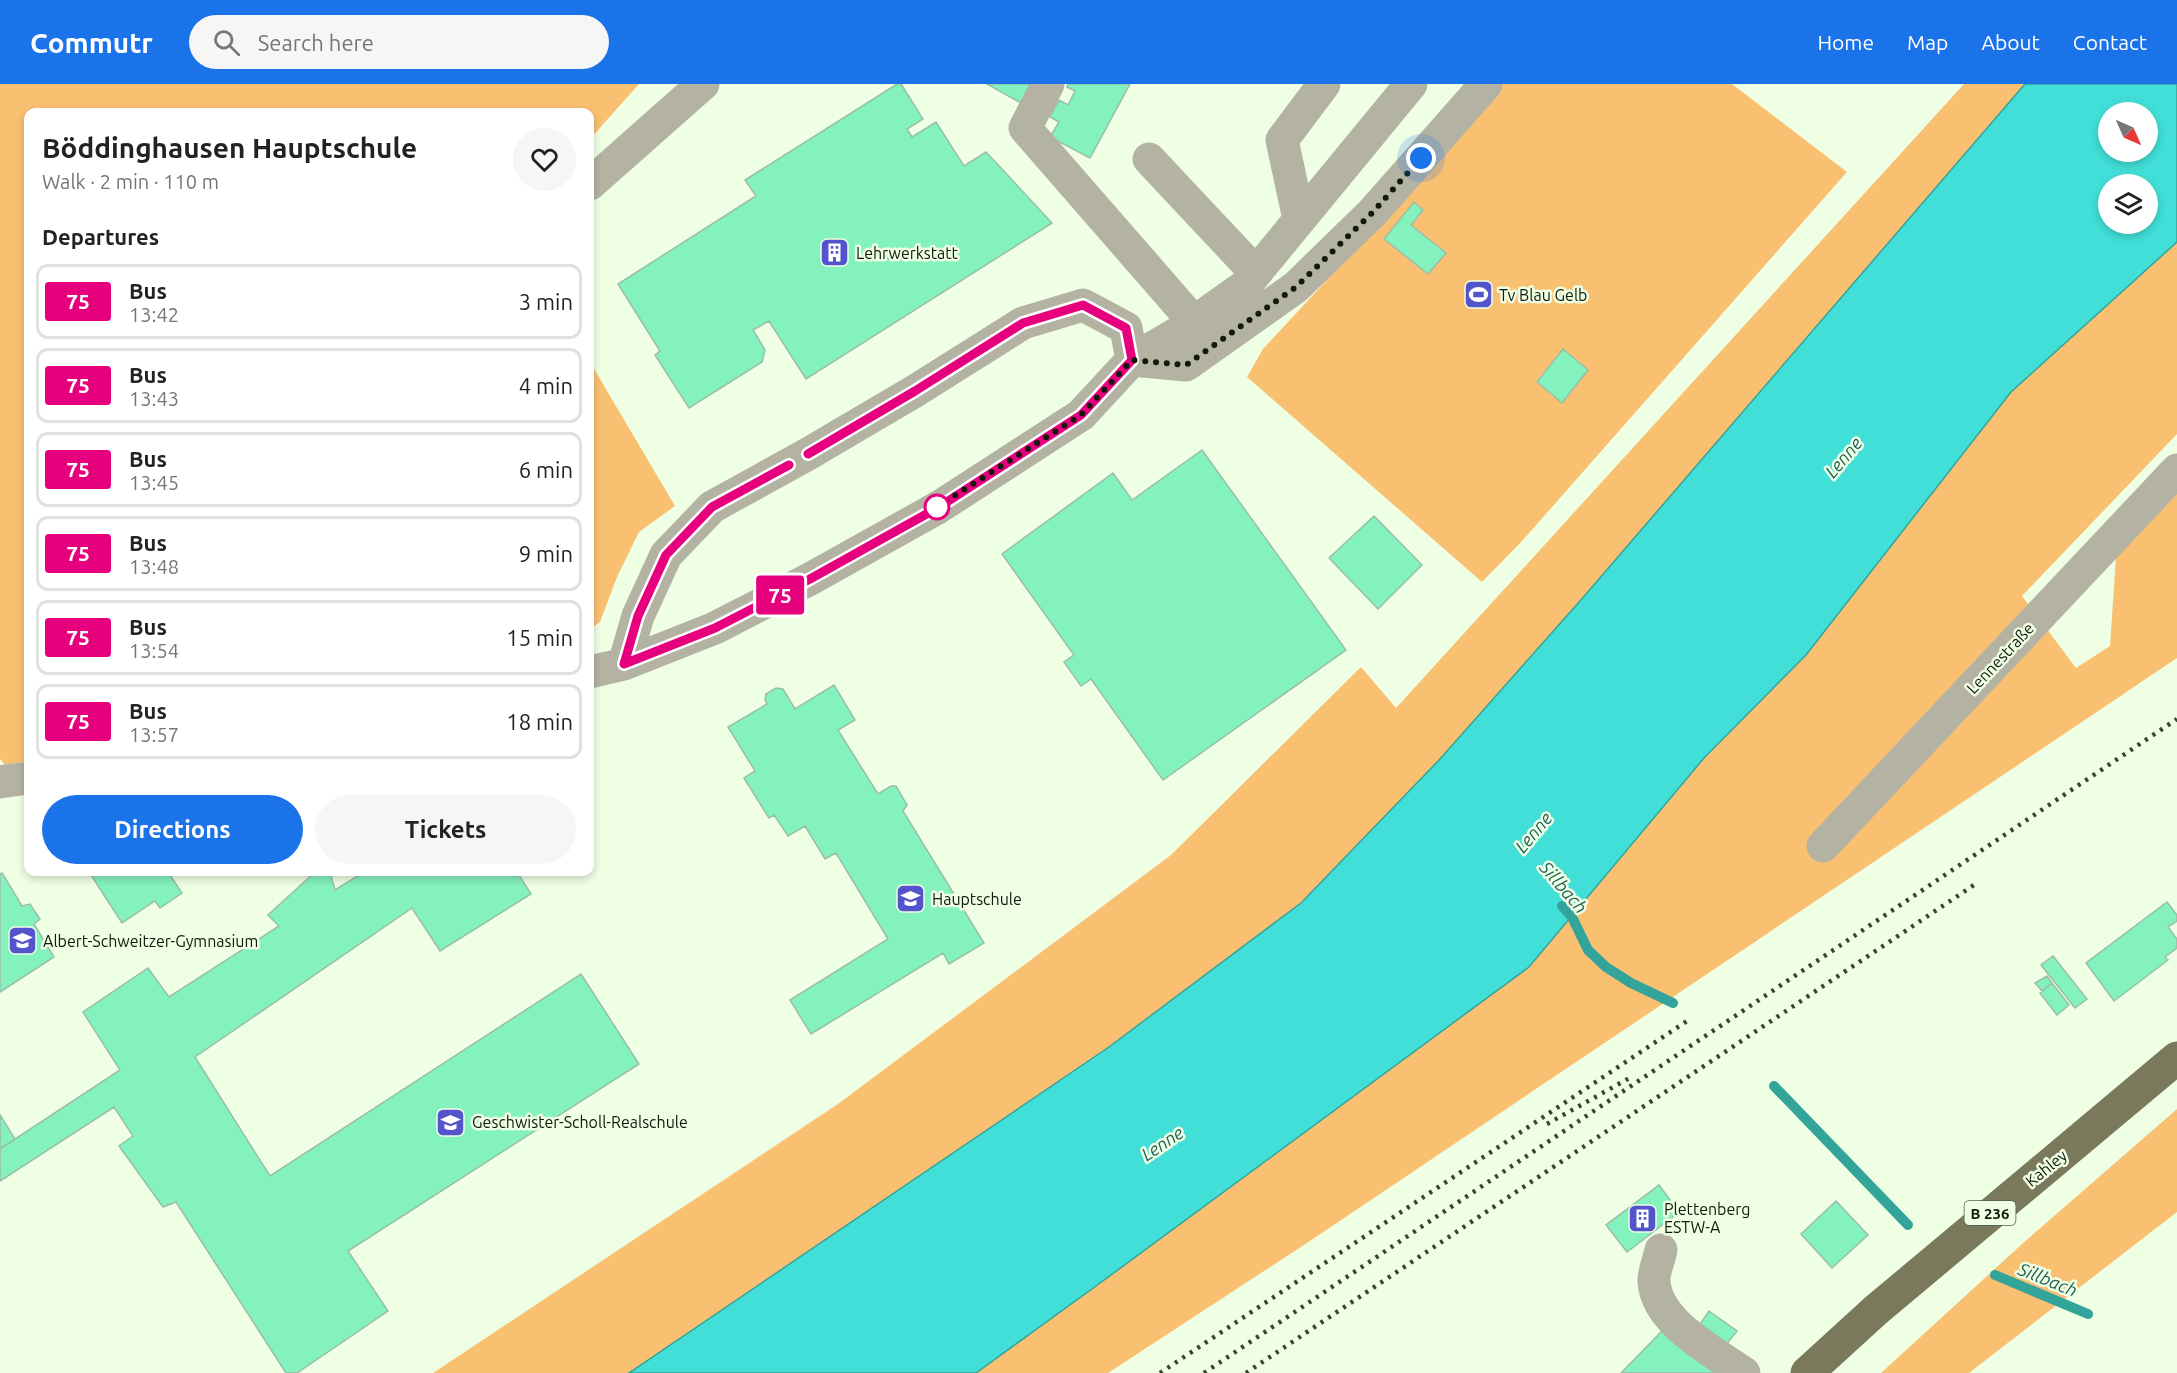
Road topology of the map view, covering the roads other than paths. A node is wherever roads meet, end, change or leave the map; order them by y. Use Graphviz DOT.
graph roads {
  1 [pos="703,84"];
  2 [pos="1048,84"];
  3 [pos="1324,84"];
  4 [pos="1412,84"];
  5 [pos="1486,84"];
  6 [pos="1149,159"];
  7 [pos="594,180"];
  8 [pos="1299,219"];
  9 [pos="1256,273"];
  10 [pos="1194,322"];
  11 [pos="1132,360"];
  12 [pos="2177,470"];
  13 [pos="624,664"];
  14 [pos="594,671"];
  15 [pos="24,779"];
  16 [pos="0,782"];
  17 [pos="1823,846"];
  18 [pos="2177,1058"];
  19 [pos="1661,1250"];
  20 [pos="1744,1373"];
  21 [pos="1807,1373"];
  1 -- 7 [label="street"];
  2 -- 10 [label="street"];
  3 -- 8 [label="street"];
  4 -- 8 [label="street"];
  5 -- 11 [label="street"];
  6 -- 9 [label="street"];
  8 -- 9 [label="street"];
  9 -- 10 [label="street"];
  10 -- 11 [label="street"];
  11 -- 13 [label="street"];
  11 -- 13 [label="street"];
  12 -- 17 [label="street, Lennestraße"];
  13 -- 14 [label="street"];
  15 -- 16 [label="street"];
  18 -- 21 [label="main road, Kahley / B 236"];
  19 -- 20 [label="street"];
}
